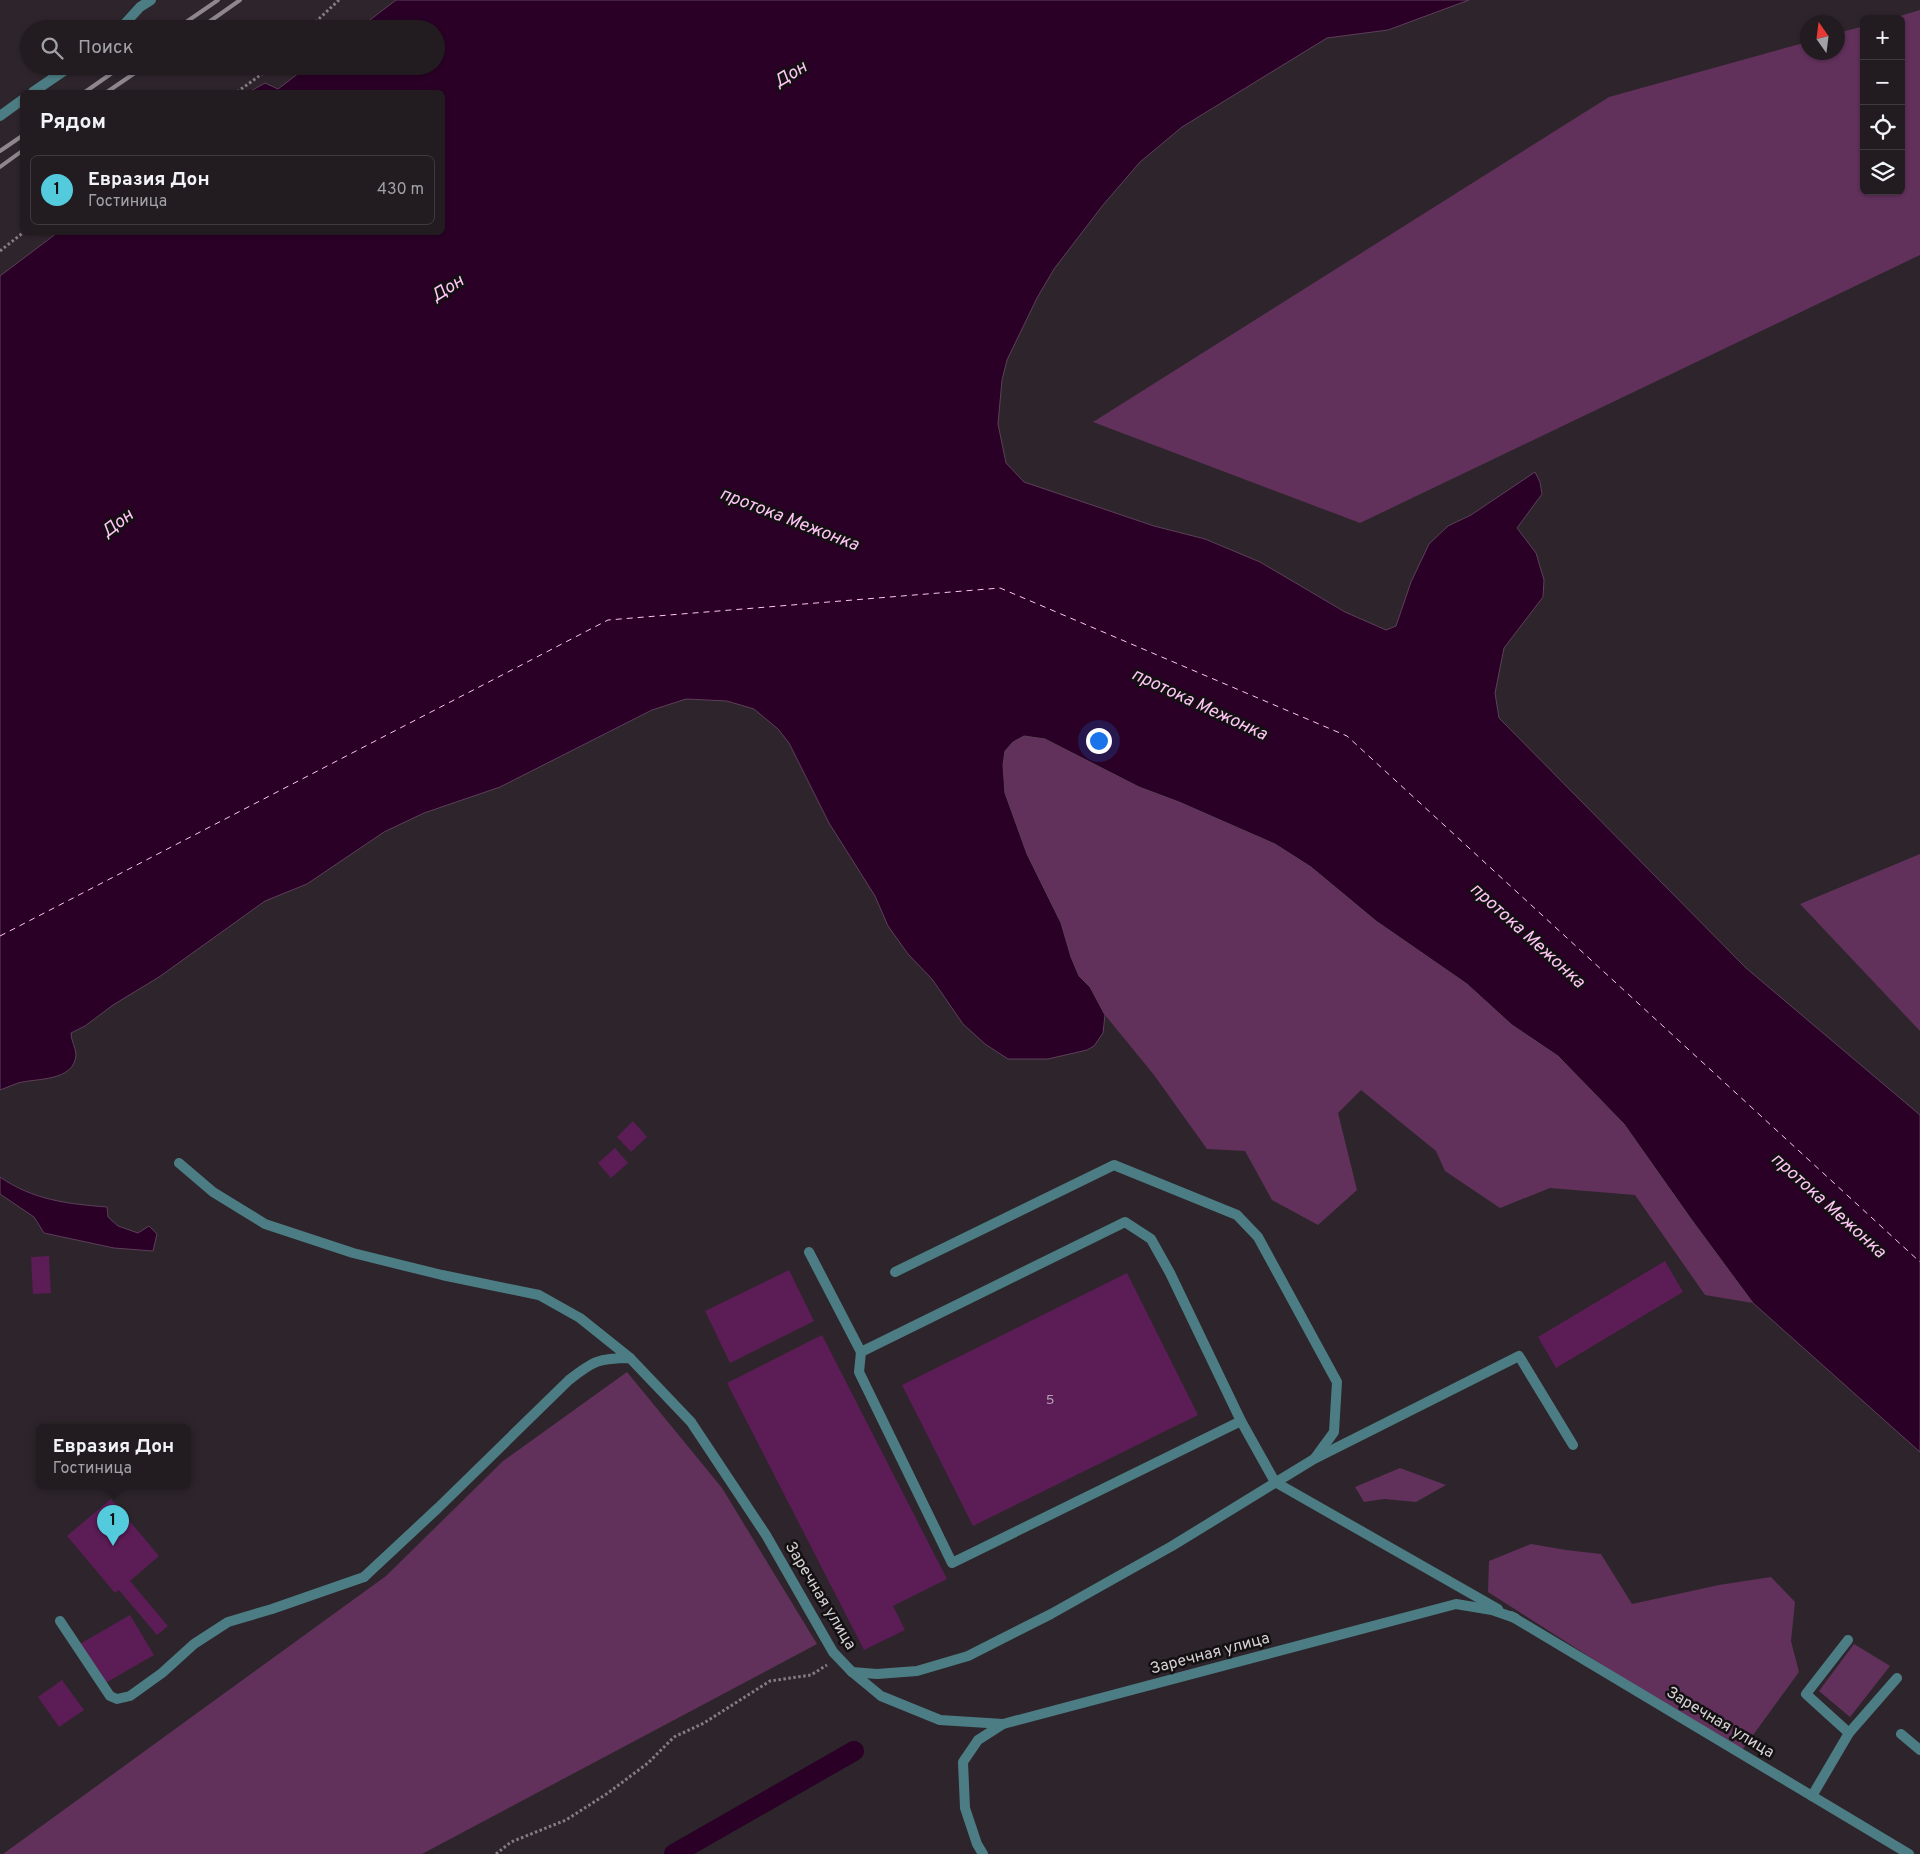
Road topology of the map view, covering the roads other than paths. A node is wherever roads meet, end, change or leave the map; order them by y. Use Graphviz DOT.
graph roads {
  1 [pos="151,0"];
  2 [pos="140,4"];
  3 [pos="127,20"];
  4 [pos="58,75"];
  5 [pos="37,90"];
  6 [pos="20,101"];
  7 [pos="0,116"];
  8 [pos="179,1164"];
  9 [pos="809,1252"];
  10 [pos="895,1272"];
  11 [pos="861,1352"];
  12 [pos="630,1358"];
  13 [pos="1241,1421"];
  14 [pos="1573,1445"];
  15 [pos="1314,1459"];
  16 [pos="1275,1482"];
  17 [pos="1515,1618"];
  18 [pos="60,1621"];
  19 [pos="1848,1640"];
  20 [pos="852,1672"];
  21 [pos="1897,1678"];
  22 [pos="1003,1724"];
  23 [pos="1850,1733"];
  24 [pos="1901,1734"];
  25 [pos="1920,1750"];
  26 [pos="1812,1796"];
  27 [pos="983,1854"];
  28 [pos="1909,1854"];
  1 -- 2 [label="street"];
  2 -- 3 [label="street"];
  4 -- 5 [label="street"];
  6 -- 7 [label="street"];
  8 -- 12 [label="street, Заречная улица"];
  9 -- 11 [label="street"];
  10 -- 15 [label="street"];
  11 -- 13 [label="street"];
  11 -- 13 [label="street"];
  12 -- 18 [label="street"];
  12 -- 20 [label="street, Заречная улица"];
  13 -- 16 [label="street"];
  14 -- 15 [label="street"];
  15 -- 16 [label="street"];
  16 -- 17 [label="street, Заречная улица"];
  16 -- 20 [label="street"];
  17 -- 22 [label="street, Заречная улица"];
  17 -- 26 [label="street, Заречная улица"];
  19 -- 23 [label="street"];
  20 -- 22 [label="street, Заречная улица"];
  21 -- 23 [label="street"];
  22 -- 27 [label="street"];
  23 -- 26 [label="street"];
  24 -- 25 [label="street"];
  26 -- 28 [label="street, Заречная улица"];
}
